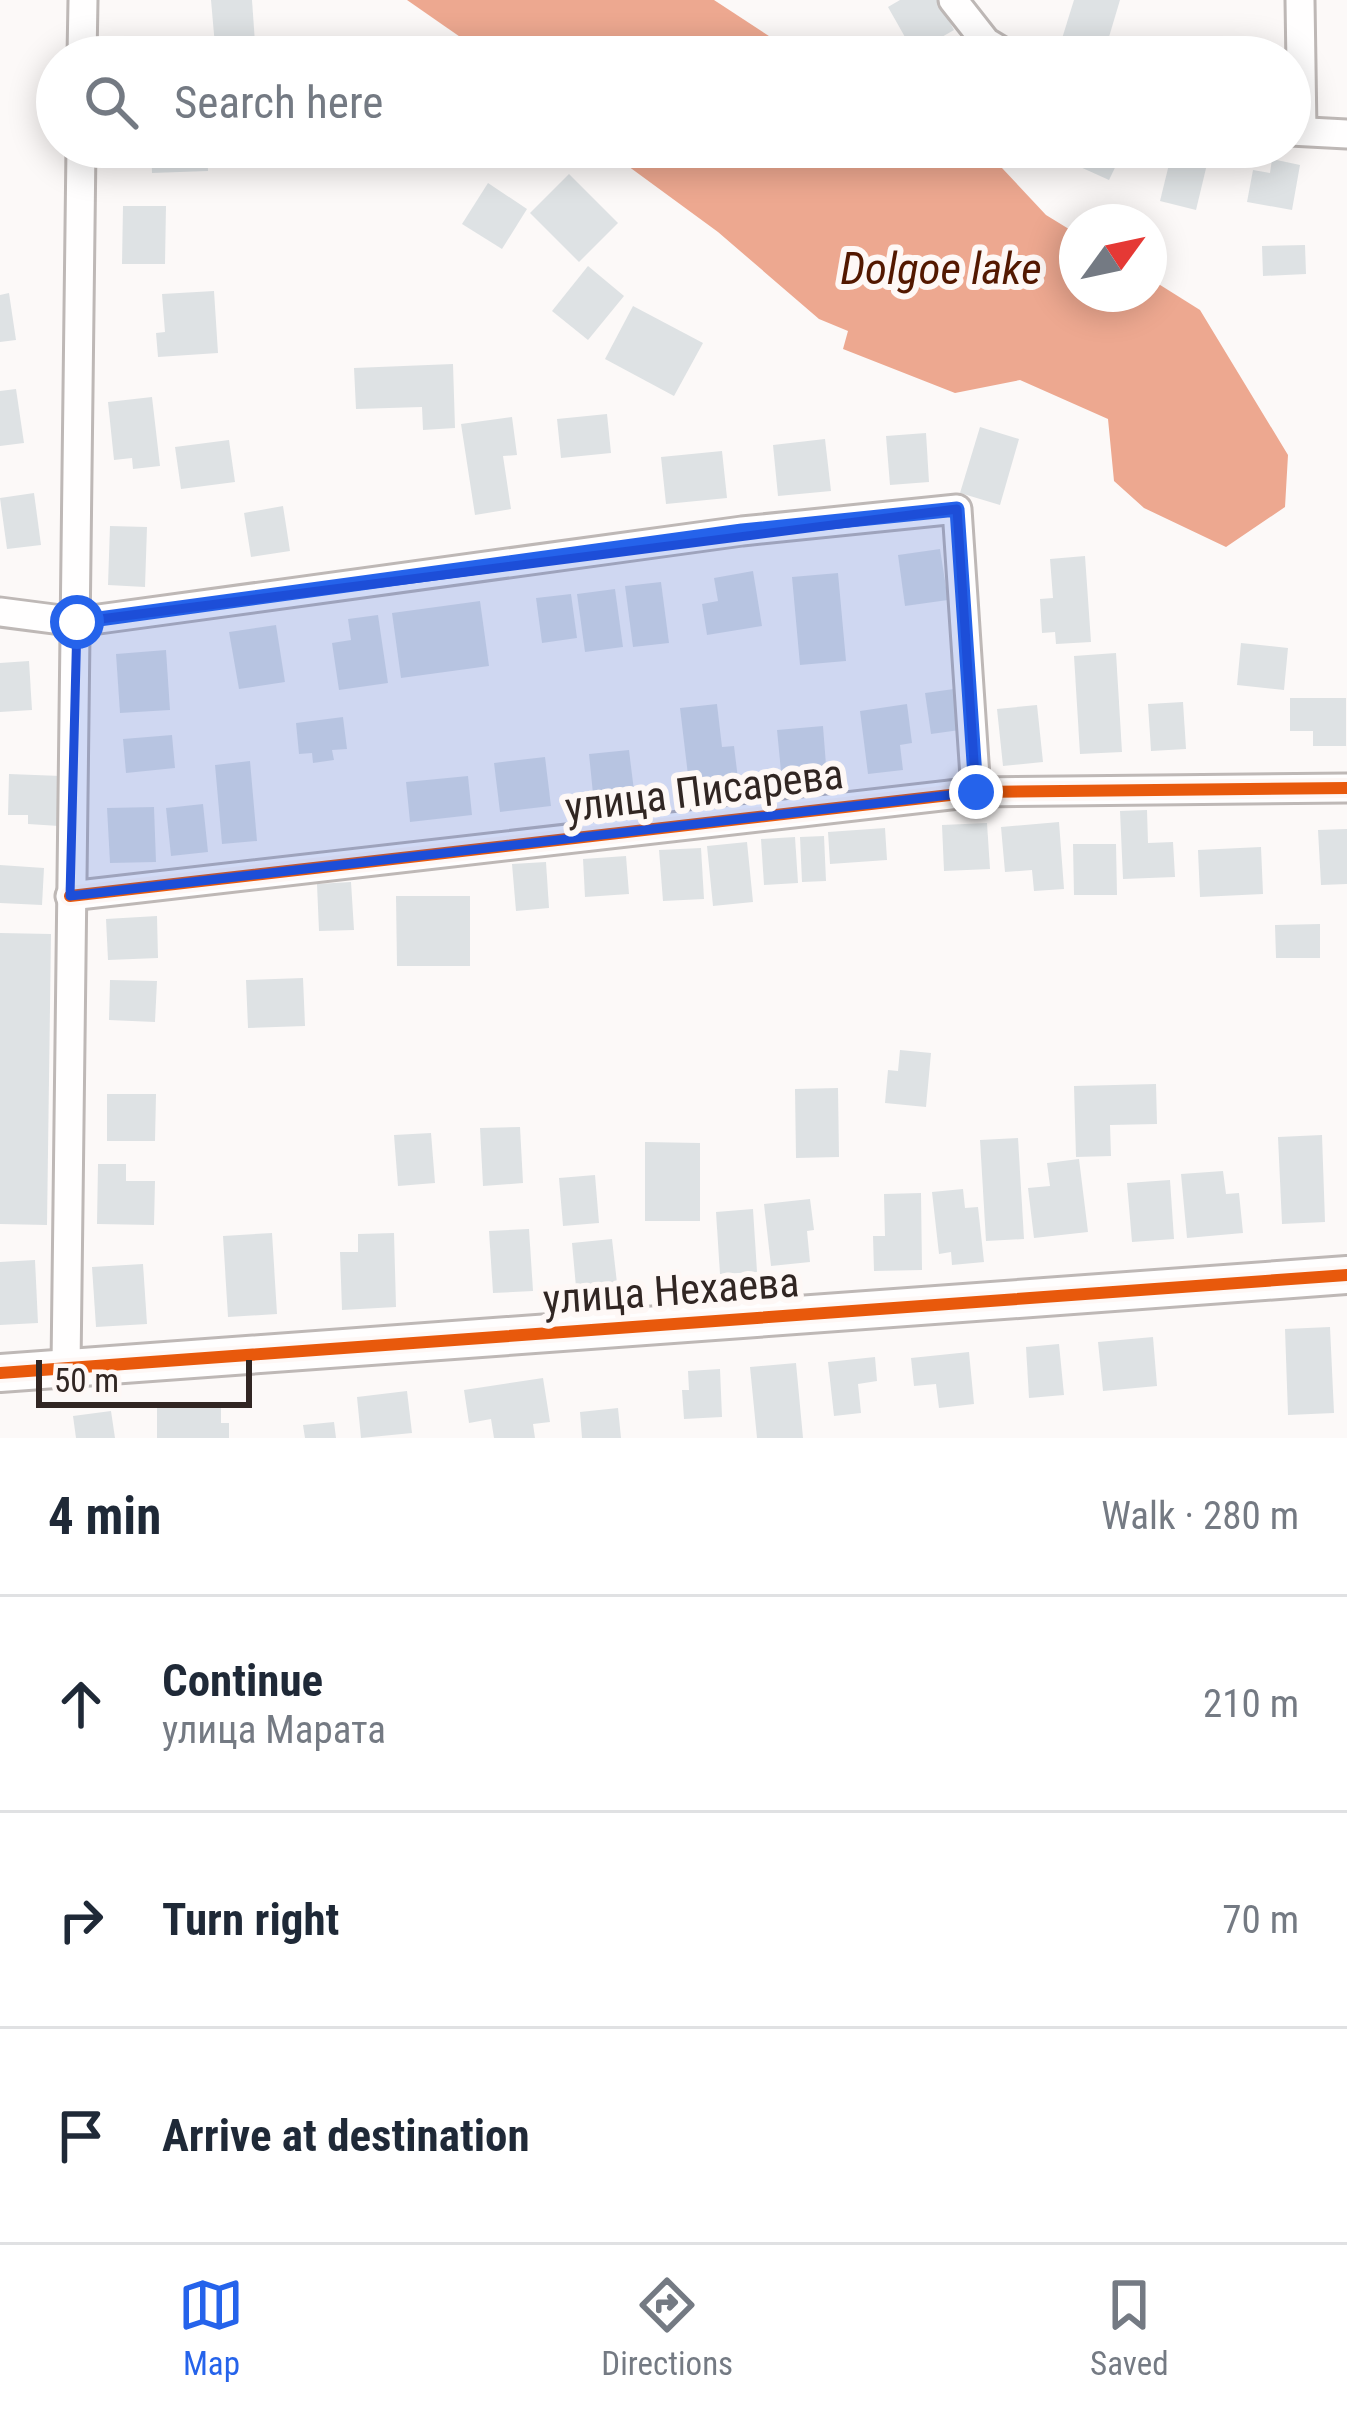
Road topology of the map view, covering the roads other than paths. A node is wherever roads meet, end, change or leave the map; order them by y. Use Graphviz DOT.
graph roads {
  1 [pos="82,0"];
  2 [pos="953,0"];
  3 [pos="1300,0"];
  4 [pos="82,36"];
  5 [pos="981,36"];
  6 [pos="1299,36"];
  7 [pos="1311,132"];
  8 [pos="1347,134"];
  9 [pos="81,168"];
  10 [pos="0,612"];
  11 [pos="77,622"];
  12 [pos="1347,788"];
  13 [pos="976,792"];
  14 [pos="70,896"];
  15 [pos="1347,1276"];
  16 [pos="66,1367"];
  17 [pos="0,1373"];
  1 -- 4 [label="street"];
  2 -- 5 [label="street"];
  3 -- 6 [label="street"];
  7 -- 8 [label="street"];
  9 -- 11 [label="street"];
  10 -- 11 [label="street"];
  11 -- 13 [label="street"];
  11 -- 14 [label="street"];
  12 -- 13 [label="street, улица Писарева"];
  13 -- 14 [label="street, улица Писарева"];
  14 -- 16 [label="street"];
  15 -- 16 [label="street, улица Нехаева"];
  16 -- 17 [label="street, улица Нехаева"];
}
